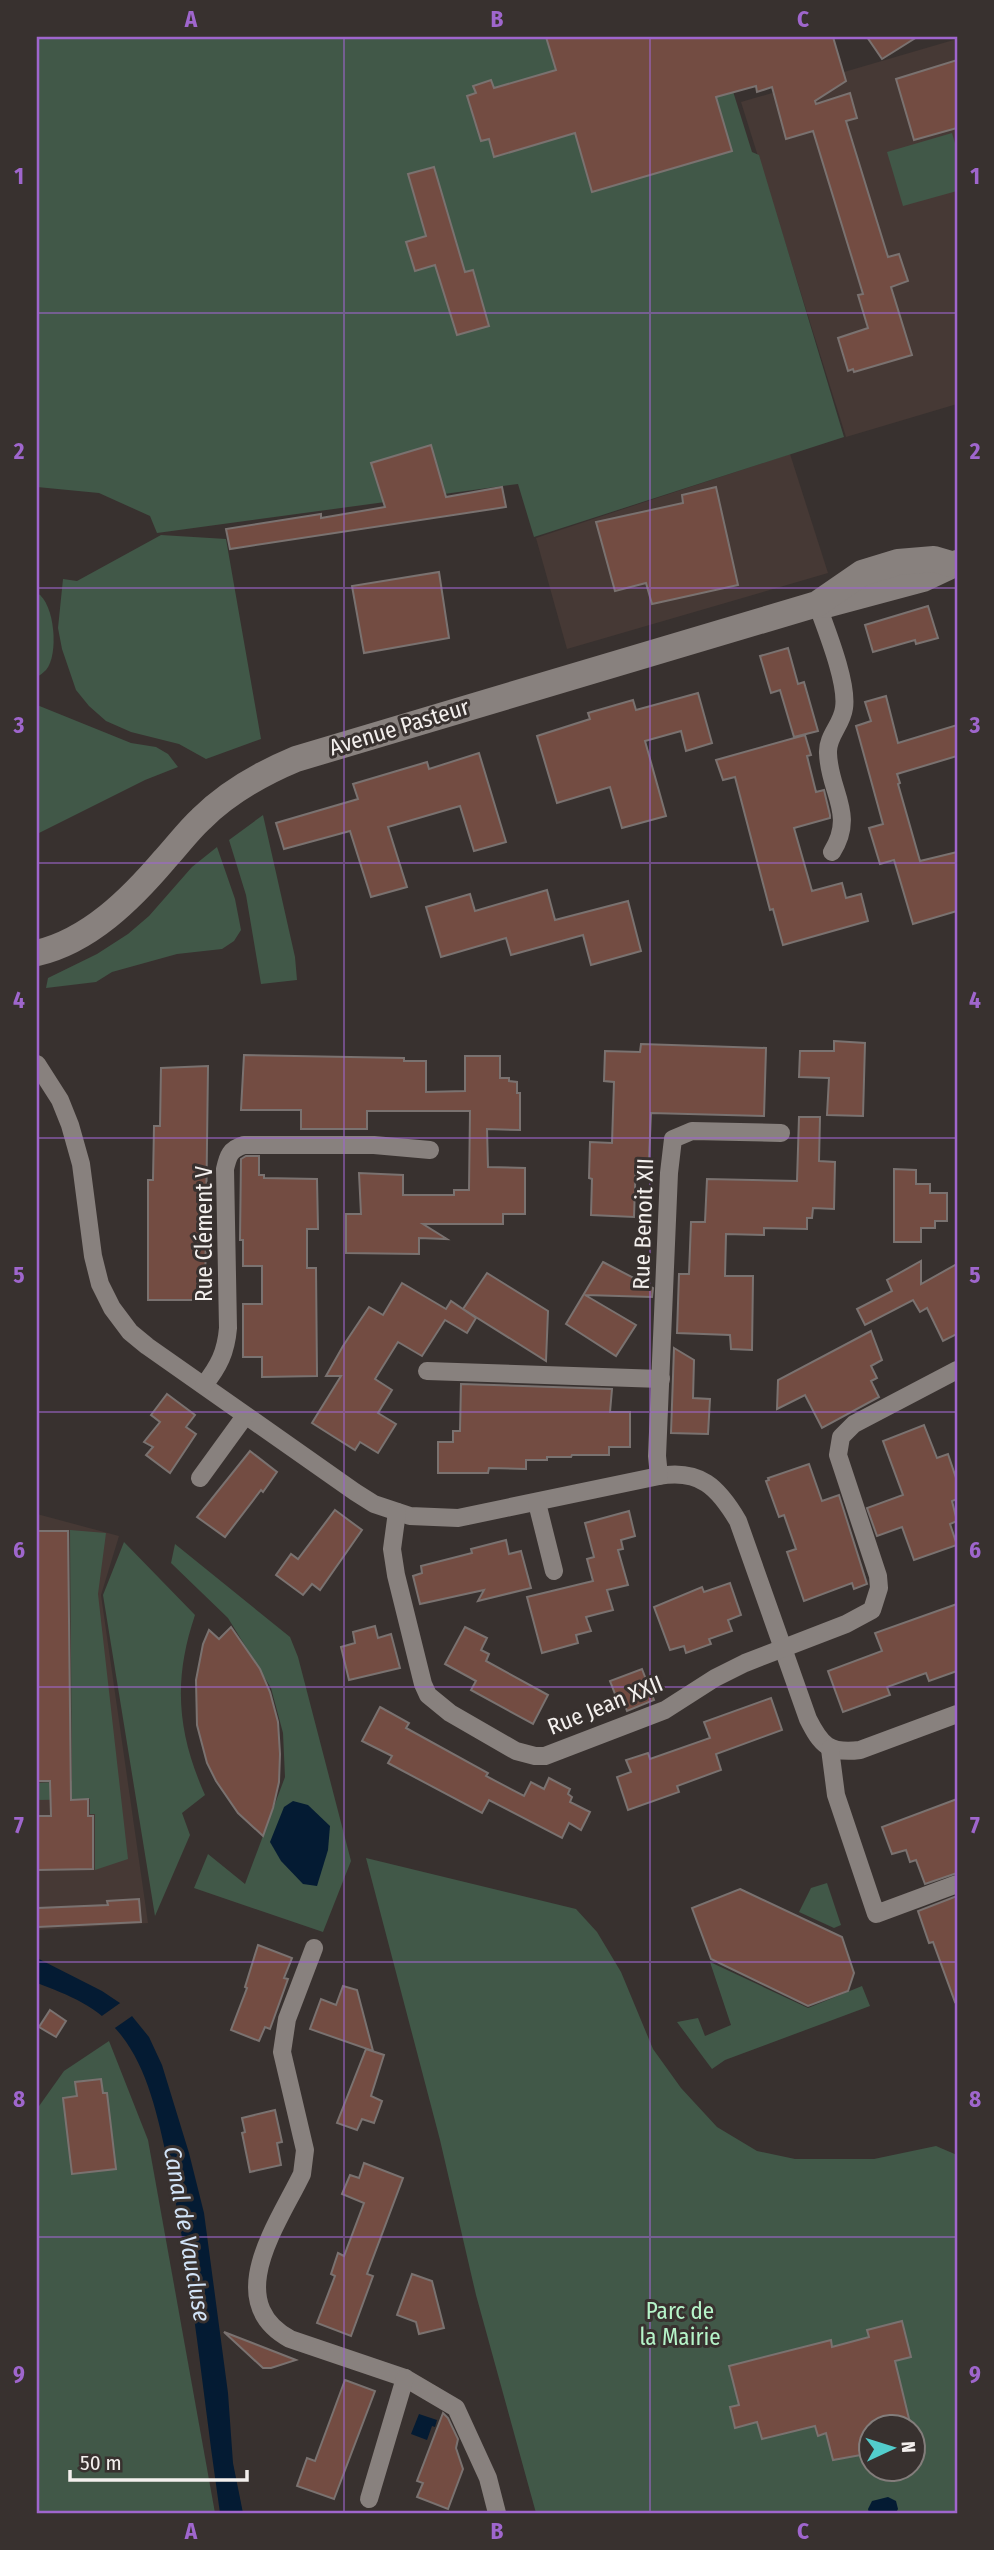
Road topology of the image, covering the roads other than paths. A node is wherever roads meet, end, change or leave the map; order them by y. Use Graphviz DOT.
graph roads {
  1 [pos="954,564"];
  2 [pos="817,604"];
  3 [pos="832,852"];
  4 [pos="37,953"];
  5 [pos="37,1063"];
  6 [pos="781,1133"];
  7 [pos="430,1150"];
  8 [pos="957,1370"];
  9 [pos="427,1371"];
  10 [pos="662,1379"];
  11 [pos="204,1385"];
  12 [pos="245,1416"];
  13 [pos="659,1476"];
  14 [pos="200,1478"];
  15 [pos="537,1503"];
  16 [pos="397,1512"];
  17 [pos="554,1571"];
  18 [pos="783,1649"];
  19 [pos="957,1714"];
  20 [pos="830,1749"];
  21 [pos="957,1884"];
  22 [pos="314,1948"];
  23 [pos="405,2378"];
  24 [pos="369,2499"];
  25 [pos="497,2513"];
  1 -- 2 [label="main road, Avenue Pasteur"];
  2 -- 3 [label="street"];
  2 -- 4 [label="main road, Avenue Pasteur"];
  5 -- 11 [label="street"];
  6 -- 10 [label="street, Rue Benoit XII"];
  7 -- 11 [label="street, Rue Clément V"];
  8 -- 18 [label="street, Rue Jean XXII"];
  9 -- 10 [label="street"];
  10 -- 13 [label="street, Rue Benoit XII"];
  11 -- 12 [label="street"];
  12 -- 14 [label="street"];
  12 -- 16 [label="street"];
  13 -- 15 [label="street"];
  13 -- 18 [label="street"];
  15 -- 16 [label="street"];
  15 -- 17 [label="street"];
  16 -- 18 [label="street, Rue Jean XXII"];
  18 -- 20 [label="street"];
  19 -- 20 [label="street"];
  20 -- 21 [label="street"];
  22 -- 23 [label="street"];
  23 -- 24 [label="street"];
  23 -- 25 [label="street"];
}
